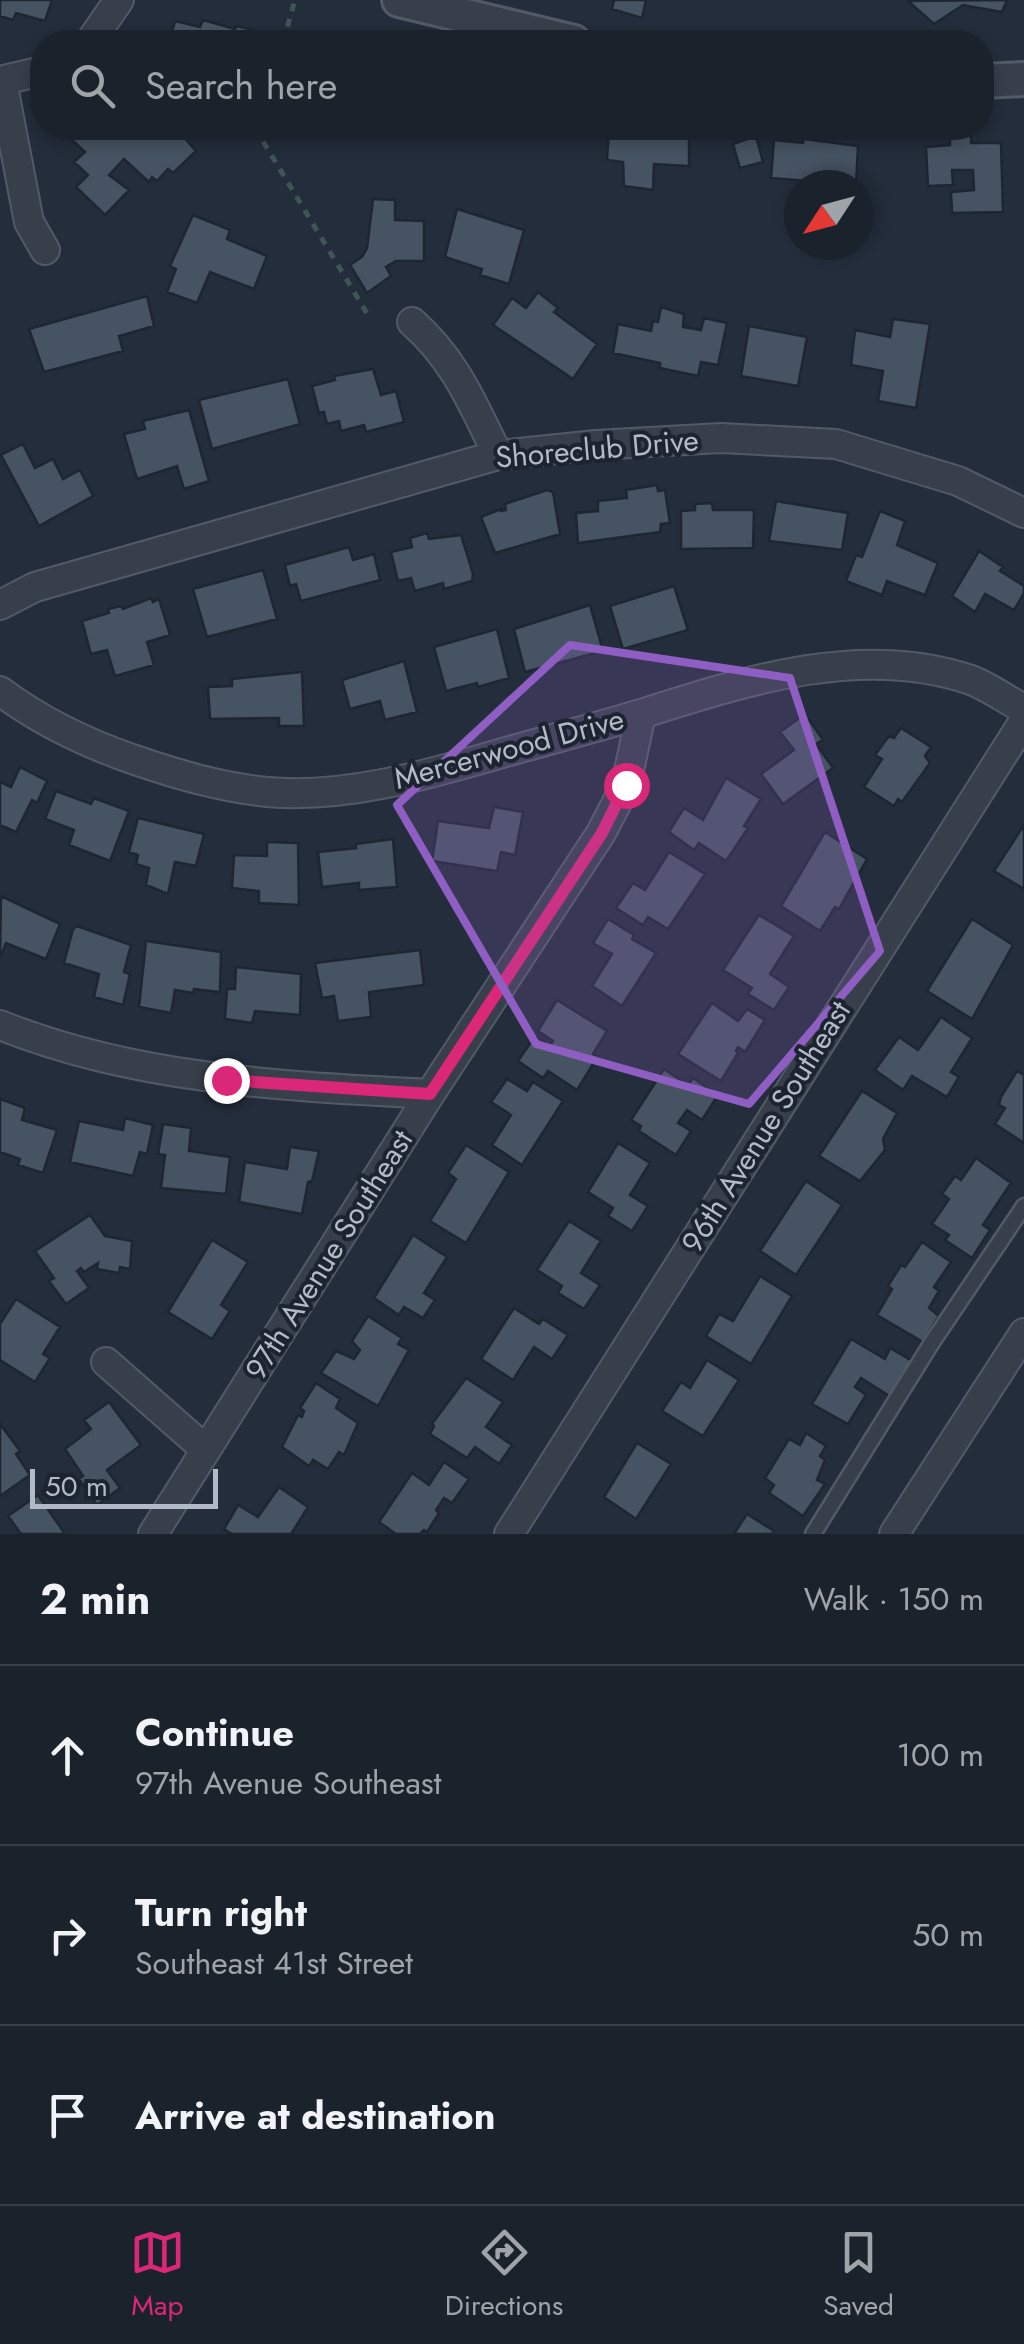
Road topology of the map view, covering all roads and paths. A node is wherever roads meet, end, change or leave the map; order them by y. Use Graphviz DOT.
graph roads {
  1 [pos="119,0"];
  2 [pos="295,0"];
  3 [pos="399,0"];
  4 [pos="98,30"];
  5 [pos="286,30"];
  6 [pos="524,30"];
  7 [pos="30,74"];
  8 [pos="1024,79"];
  9 [pos="994,80"];
  10 [pos="1,81"];
  11 [pos="262,140"];
  12 [pos="45,250"];
  13 [pos="368,315"];
  14 [pos="412,322"];
  15 [pos="498,454"];
  16 [pos="1024,513"];
  17 [pos="0,605"];
  18 [pos="0,691"];
  19 [pos="1024,710"];
  20 [pos="641,714"];
  21 [pos="1024,721"];
  22 [pos="0,1025"];
  23 [pos="430,1094"];
  24 [pos="1024,1206"];
  25 [pos="1024,1333"];
  26 [pos="106,1362"];
  27 [pos="206,1450"];
  28 [pos="153,1534"];
  29 [pos="510,1534"];
  30 [pos="812,1534"];
  31 [pos="894,1534"];
  1 -- 4 [label="street"];
  2 -- 5 [label="path"];
  3 -- 6 [label="street"];
  7 -- 10 [label="street"];
  8 -- 9 [label="street"];
  10 -- 12 [label="street"];
  11 -- 13 [label="path"];
  14 -- 15 [label="street"];
  15 -- 16 [label="street, Shoreclub Drive"];
  15 -- 17 [label="street, Shoreclub Drive"];
  18 -- 20 [label="street, Mercerwood Drive"];
  19 -- 20 [label="street, Mercerwood Drive"];
  20 -- 23 [label="street, 97th Avenue Southeast"];
  21 -- 29 [label="street, 96th Avenue Southeast"];
  22 -- 23 [label="street"];
  23 -- 27 [label="street, 97th Avenue Southeast"];
  24 -- 30 [label="lane"];
  25 -- 31 [label="street"];
  26 -- 27 [label="street"];
  27 -- 28 [label="street, 97th Avenue Southeast"];
}
